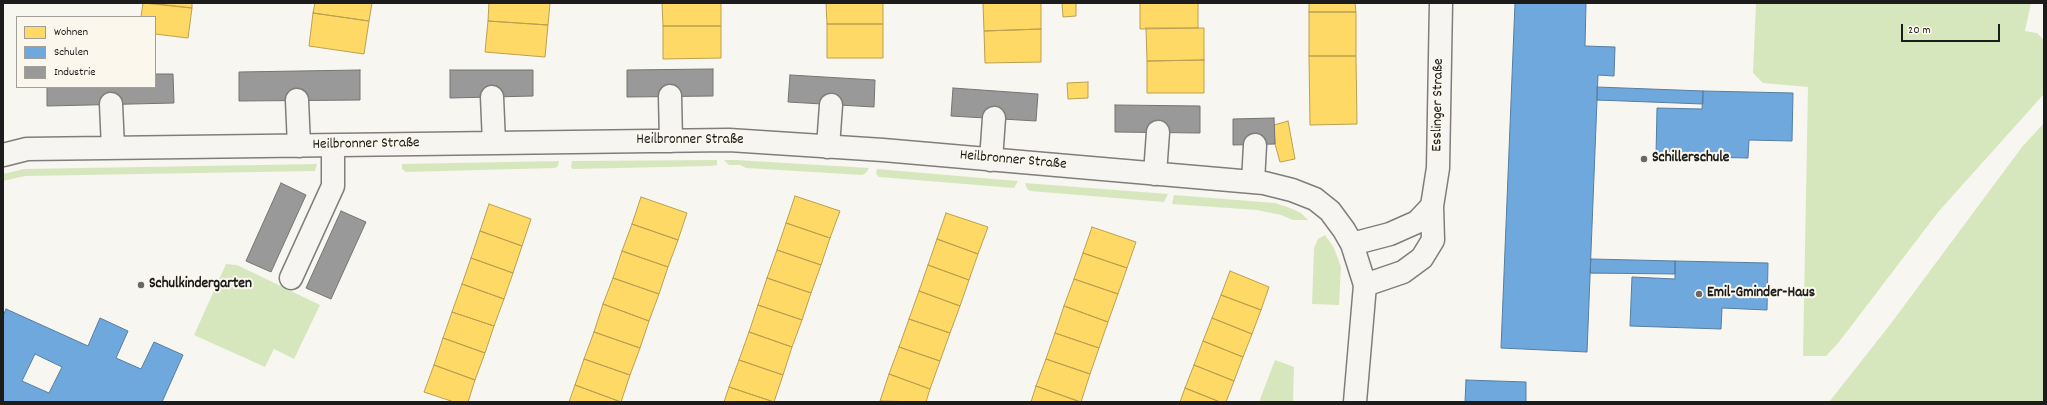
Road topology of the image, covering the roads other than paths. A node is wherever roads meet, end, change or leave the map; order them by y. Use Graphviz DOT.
graph roads {
  1 [pos="1441,3"];
  2 [pos="670,96"];
  3 [pos="492,97"];
  4 [pos="298,100"];
  5 [pos="112,104"];
  6 [pos="831,105"];
  7 [pos="994,118"];
  8 [pos="1158,132"];
  9 [pos="671,142"];
  10 [pos="494,143"];
  11 [pos="1255,145"];
  12 [pos="299,146"];
  13 [pos="333,146"];
  14 [pos="828,147"];
  15 [pos="113,148"];
  16 [pos="3,155"];
  17 [pos="991,160"];
  18 [pos="1155,174"];
  19 [pos="1253,182"];
  20 [pos="1432,206"];
  21 [pos="1352,244"];
  22 [pos="291,278"];
  23 [pos="1365,285"];
  24 [pos="1355,402"];
  1 -- 20 [label="street, Esslinger Straße"];
  2 -- 9 [label="street"];
  3 -- 10 [label="street"];
  4 -- 12 [label="street"];
  5 -- 15 [label="street"];
  6 -- 14 [label="street"];
  7 -- 17 [label="street"];
  8 -- 18 [label="street"];
  9 -- 10 [label="street, Heilbronner Straße"];
  9 -- 14 [label="street, Heilbronner Straße"];
  10 -- 13 [label="street, Heilbronner Straße"];
  11 -- 19 [label="street"];
  12 -- 13 [label="street, Heilbronner Straße"];
  12 -- 15 [label="street, Heilbronner Straße"];
  13 -- 22 [label="street"];
  14 -- 17 [label="street, Heilbronner Straße"];
  15 -- 16 [label="street, Heilbronner Straße"];
  17 -- 18 [label="street, Heilbronner Straße"];
  18 -- 19 [label="street, Heilbronner Straße"];
  19 -- 21 [label="street, Heilbronner Straße"];
  20 -- 21 [label="street"];
  20 -- 23 [label="street, Esslinger Straße"];
  21 -- 23 [label="street"];
  23 -- 24 [label="street"];
}
